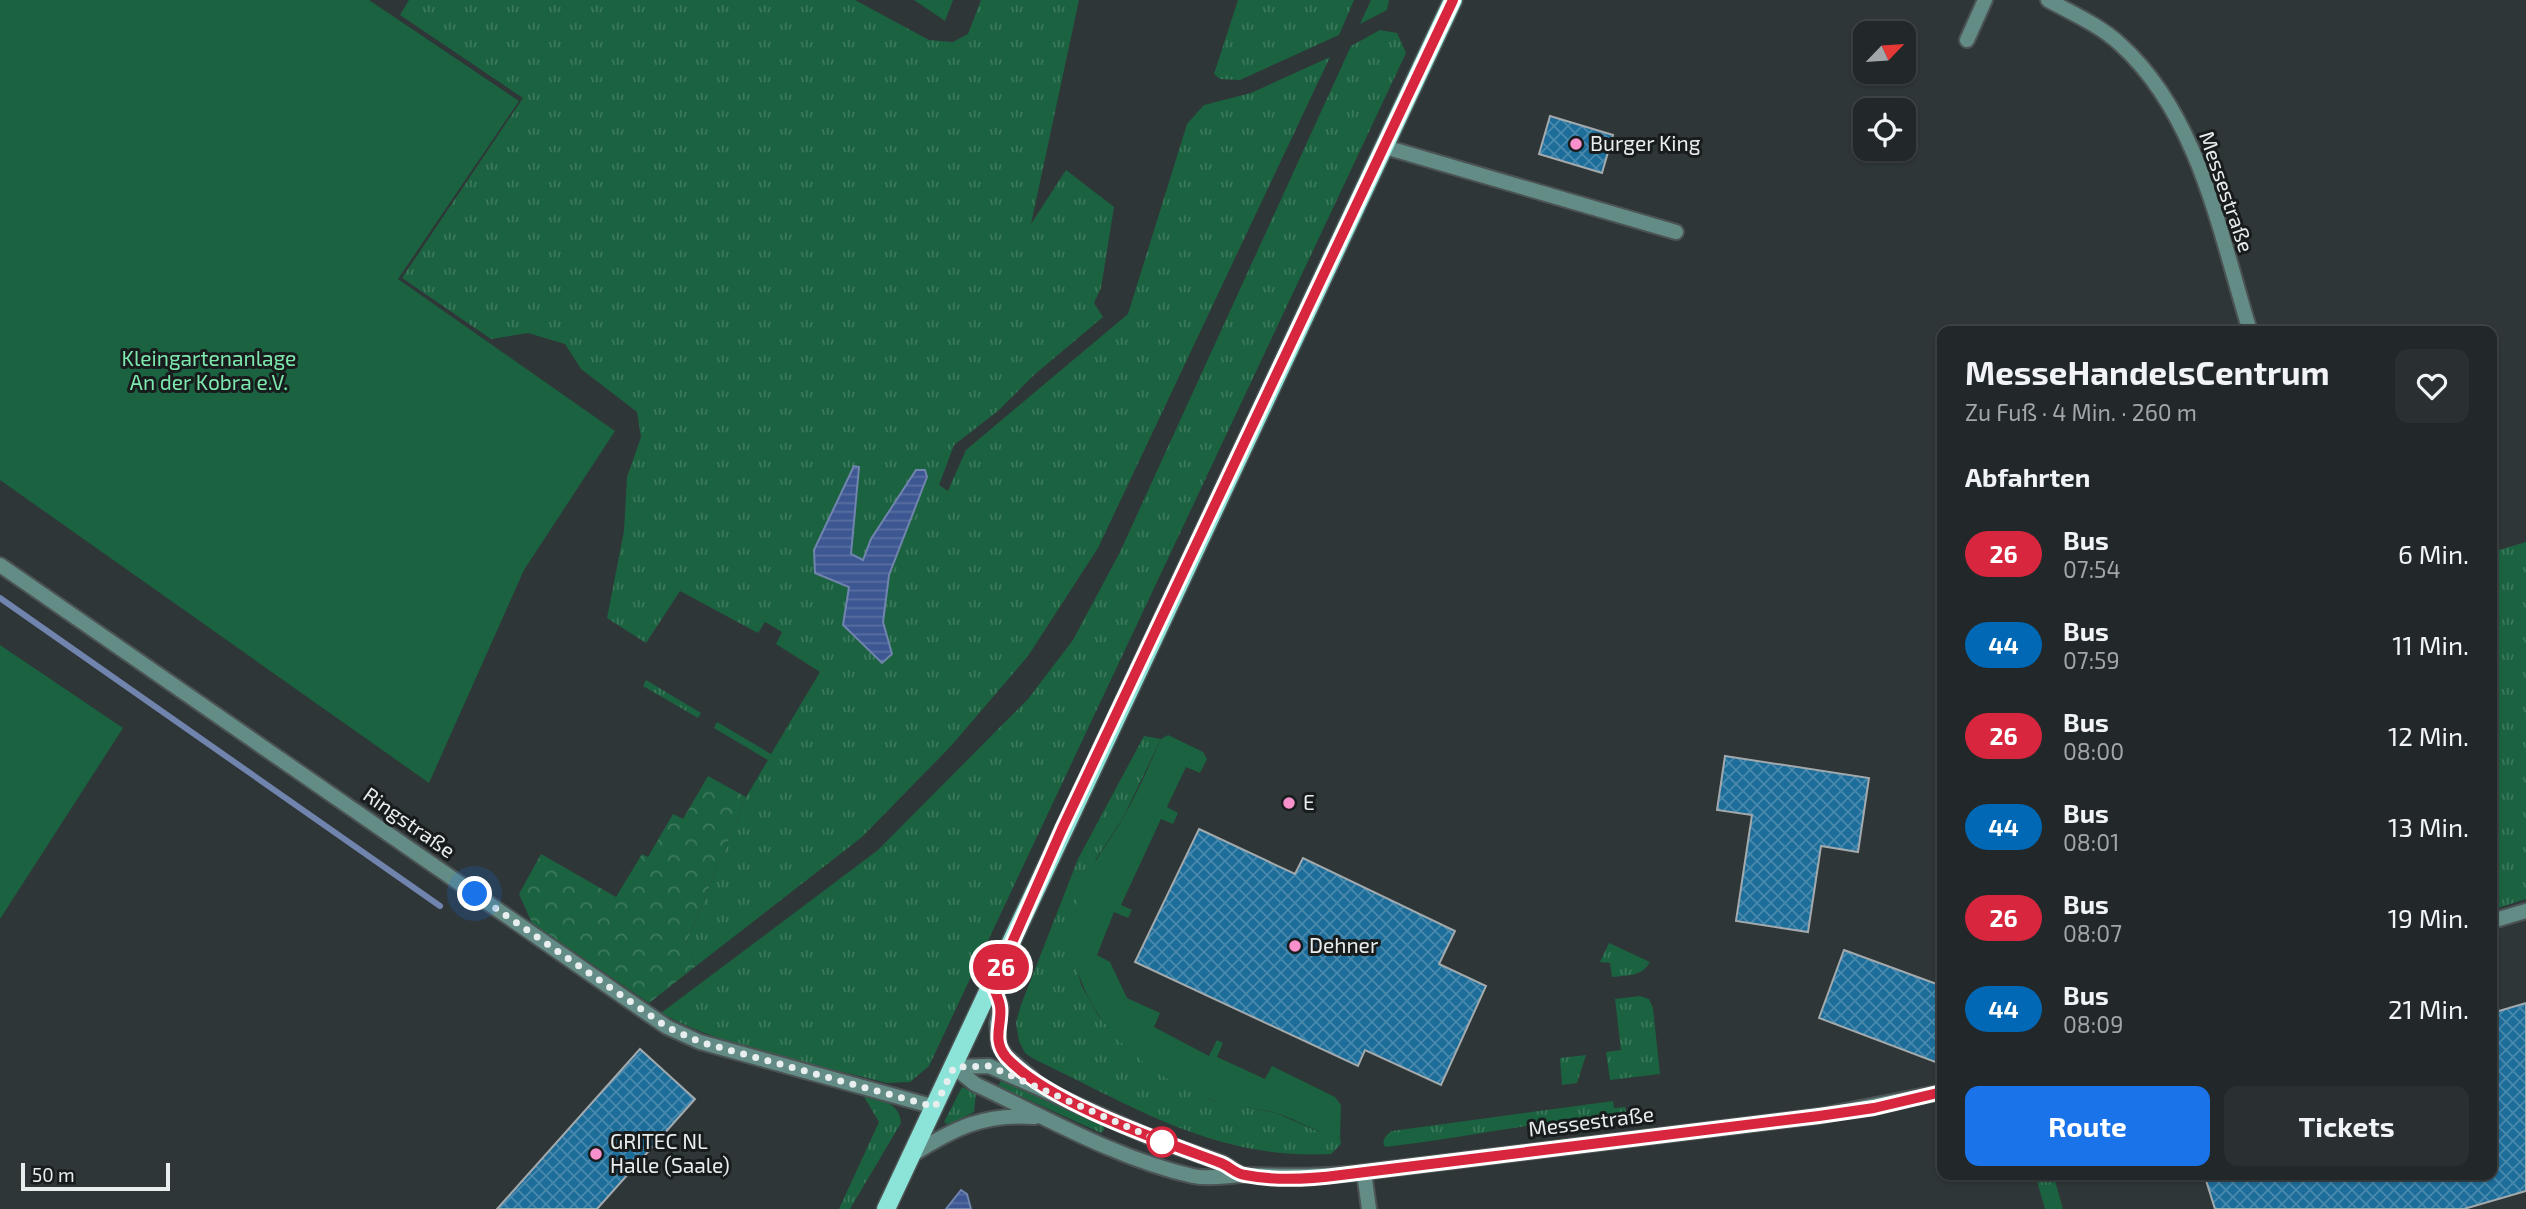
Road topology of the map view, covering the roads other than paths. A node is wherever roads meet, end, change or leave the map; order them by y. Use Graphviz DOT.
graph roads {
  1 [pos="1453,0"];
  2 [pos="1985,0"];
  3 [pos="2048,0"];
  4 [pos="1967,40"];
  5 [pos="1385,147"];
  6 [pos="1676,232"];
  7 [pos="2248,326"];
  8 [pos="0,565"];
  9 [pos="2526,911"];
  10 [pos="2497,920"];
  11 [pos="993,986"];
  12 [pos="954,1067"];
  13 [pos="1044,1088"];
  14 [pos="1937,1093"];
  15 [pos="935,1107"];
  16 [pos="1047,1118"];
  17 [pos="912,1155"];
  18 [pos="1364,1172"];
  19 [pos="1242,1175"];
  20 [pos="886,1209"];
  21 [pos="1369,1209"];
  1 -- 5 [label="main road"];
  2 -- 4 [label="street"];
  3 -- 7 [label="street, Messestraße"];
  5 -- 6 [label="street"];
  5 -- 11 [label="main road"];
  8 -- 15 [label="street, Ringstraße"];
  9 -- 10 [label="street"];
  11 -- 12 [label="main road"];
  11 -- 13 [label="street, Messestraße"];
  12 -- 13 [label="street, Messestraße"];
  12 -- 15 [label="main road"];
  12 -- 16 [label="street, Messestraße"];
  13 -- 19 [label="street, Messestraße"];
  14 -- 18 [label="street, Messestraße"];
  15 -- 17 [label="main road"];
  16 -- 17 [label="street, Messestraße"];
  16 -- 19 [label="street, Messestraße"];
  17 -- 20 [label="main road"];
  18 -- 19 [label="street, Messestraße"];
  18 -- 21 [label="street"];
}
